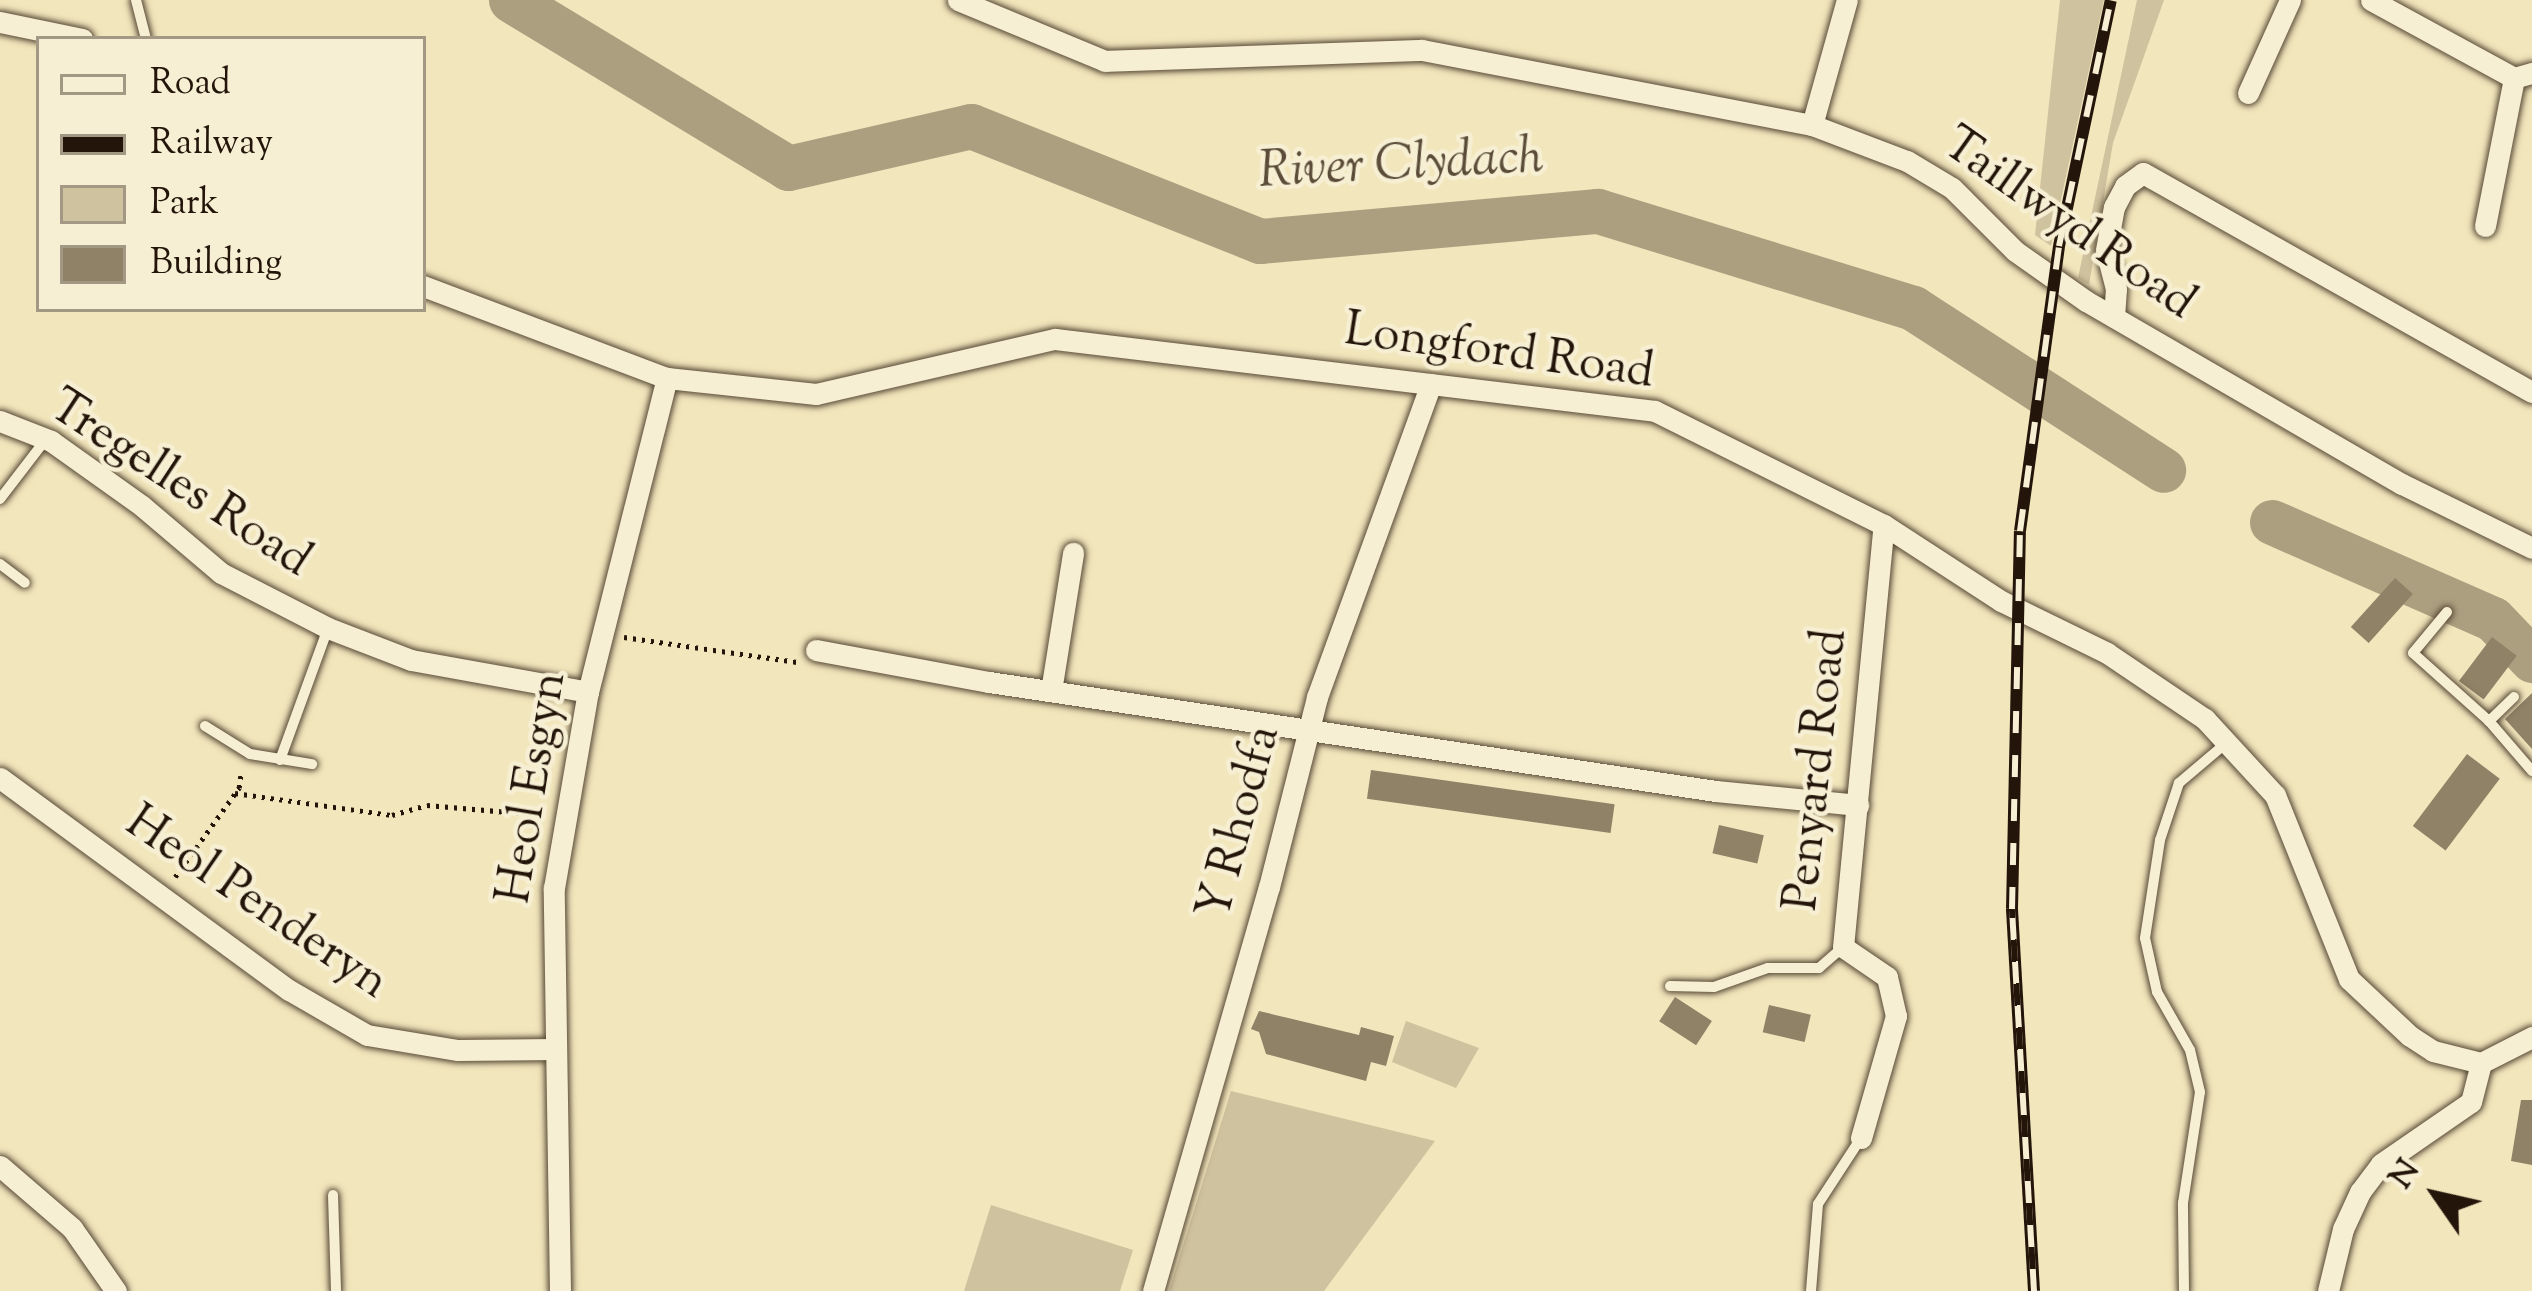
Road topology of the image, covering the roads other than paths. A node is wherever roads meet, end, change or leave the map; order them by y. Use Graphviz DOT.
graph roads {
  1 [pos="136,0"];
  2 [pos="958,0"];
  3 [pos="1847,0"];
  4 [pos="2290,0"];
  5 [pos="2371,0"];
  6 [pos="0,22"];
  7 [pos="68,36"];
  8 [pos="145,36"];
  9 [pos="2523,75"];
  10 [pos="2248,93"];
  11 [pos="1812,125"];
  12 [pos="2485,226"];
  13 [pos="426,287"];
  14 [pos="2114,317"];
  15 [pos="667,378"];
  16 [pos="1431,384"];
  17 [pos="2532,392"];
  18 [pos="0,422"];
  19 [pos="46,439"];
  20 [pos="0,500"];
  21 [pos="1883,525"];
  22 [pos="2532,548"];
  23 [pos="1072,553"];
  24 [pos="0,564"];
  25 [pos="25,583"];
  26 [pos="2447,612"];
  27 [pos="328,628"];
  28 [pos="816,650"];
  29 [pos="1051,691"];
  30 [pos="588,692"];
  31 [pos="2514,698"];
  32 [pos="2489,721"];
  33 [pos="205,726"];
  34 [pos="1311,731"];
  35 [pos="2228,742"];
  36 [pos="280,760"];
  37 [pos="312,764"];
  38 [pos="2532,771"];
  39 [pos="0,778"];
  40 [pos="1858,805"];
  41 [pos="1843,947"];
  42 [pos="1670,986"];
  43 [pos="2532,1037"];
  44 [pos="556,1049"];
  45 [pos="2481,1063"];
  46 [pos="1861,1138"];
  47 [pos="0,1166"];
  48 [pos="333,1196"];
  49 [pos="116,1291"];
  50 [pos="336,1291"];
  51 [pos="560,1291"];
  52 [pos="1153,1291"];
  53 [pos="1811,1291"];
  54 [pos="2184,1291"];
  55 [pos="2328,1291"];
  1 -- 8 [label="lane"];
  2 -- 11 [label="street, Taillwyd Road"];
  3 -- 11 [label="street"];
  4 -- 10 [label="street"];
  5 -- 9 [label="street"];
  6 -- 7 [label="street"];
  9 -- 12 [label="street"];
  11 -- 14 [label="street, Taillwyd Road"];
  13 -- 15 [label="street, Longford Road"];
  14 -- 17 [label="street"];
  14 -- 22 [label="street, Taillwyd Road"];
  15 -- 16 [label="street, Longford Road"];
  15 -- 30 [label="street, Heol Esgyn"];
  16 -- 21 [label="street, Longford Road"];
  16 -- 34 [label="street, Y Rhodfa"];
  18 -- 19 [label="street, Tregelles Road"];
  19 -- 20 [label="lane"];
  19 -- 27 [label="street, Tregelles Road"];
  21 -- 35 [label="street, Longford Road"];
  21 -- 40 [label="street, Penyard Road"];
  23 -- 29 [label="street"];
  24 -- 25 [label="lane"];
  26 -- 32 [label="lane"];
  27 -- 30 [label="street, Tregelles Road"];
  27 -- 36 [label="lane"];
  28 -- 29 [label="street"];
  29 -- 34 [label="street"];
  30 -- 44 [label="street, Heol Esgyn"];
  31 -- 32 [label="lane"];
  32 -- 38 [label="lane"];
  33 -- 36 [label="lane"];
  34 -- 40 [label="street"];
  34 -- 52 [label="street, Y Rhodfa"];
  35 -- 45 [label="street, Longford Road"];
  35 -- 54 [label="lane"];
  36 -- 37 [label="lane"];
  39 -- 44 [label="street, Heol Penderyn"];
  40 -- 41 [label="street, Penyard Road"];
  41 -- 42 [label="lane"];
  41 -- 46 [label="street, Penyard Road"];
  43 -- 45 [label="street"];
  44 -- 51 [label="street, Heol Esgyn"];
  45 -- 55 [label="street"];
  46 -- 53 [label="lane"];
  47 -- 49 [label="street"];
  48 -- 50 [label="lane"];
}
